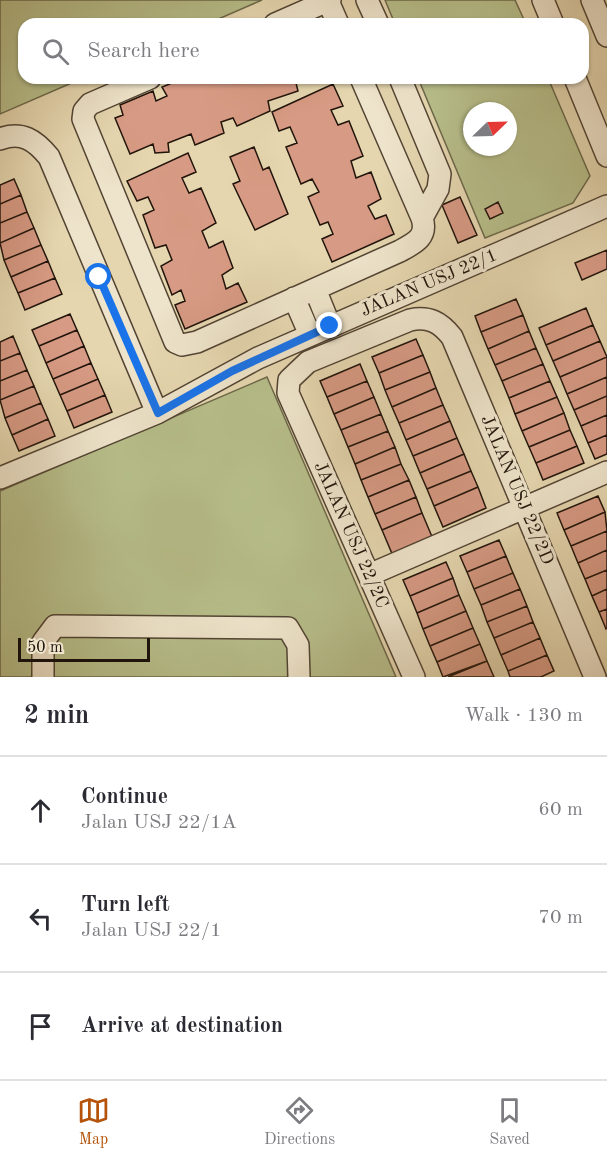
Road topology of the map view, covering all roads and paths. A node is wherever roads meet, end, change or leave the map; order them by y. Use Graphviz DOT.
graph roads {
  1 [pos="367,0"];
  2 [pos="543,0"];
  3 [pos="592,0"];
  4 [pos="329,1"];
  5 [pos="289,18"];
  6 [pos="336,18"];
  7 [pos="375,18"];
  8 [pos="550,18"];
  9 [pos="607,36"];
  10 [pos="136,84"];
  11 [pos="364,84"];
  12 [pos="402,84"];
  13 [pos="577,84"];
  14 [pos="0,139"];
  15 [pos="607,156"];
  16 [pos="607,206"];
  17 [pos="422,218"];
  18 [pos="315,289"];
  19 [pos="294,298"];
  20 [pos="423,318"];
  21 [pos="330,326"];
  22 [pos="310,335"];
  23 [pos="158,413"];
  24 [pos="607,472"];
  25 [pos="0,478"];
  26 [pos="525,507"];
  27 [pos="369,576"];
  28 [pos="43,677"];
  29 [pos="299,677"];
  30 [pos="414,677"];
  31 [pos="595,677"];
  1 -- 7 [label="street"];
  2 -- 8 [label="street"];
  3 -- 9 [label="street"];
  4 -- 5 [label="street"];
  4 -- 6 [label="street"];
  10 -- 19 [label="street"];
  11 -- 17 [label="street"];
  12 -- 17 [label="street"];
  13 -- 15 [label="street"];
  14 -- 23 [label="street"];
  16 -- 21 [label="street, JALAN USJ 22/1"];
  17 -- 18 [label="street"];
  18 -- 19 [label="street"];
  18 -- 21 [label="street"];
  19 -- 22 [label="street"];
  20 -- 26 [label="street, JALAN USJ 22/2D"];
  20 -- 27 [label="street, JALAN USJ 22/2C"];
  21 -- 22 [label="street, JALAN USJ 22/1"];
  22 -- 23 [label="street, JALAN USJ 22/1"];
  23 -- 25 [label="street, JALAN USJ 22/1"];
  24 -- 26 [label="street"];
  26 -- 27 [label="street"];
  26 -- 31 [label="street, JALAN USJ 22/2D"];
  27 -- 30 [label="street, JALAN USJ 22/2C"];
  28 -- 29 [label="street"];
}
